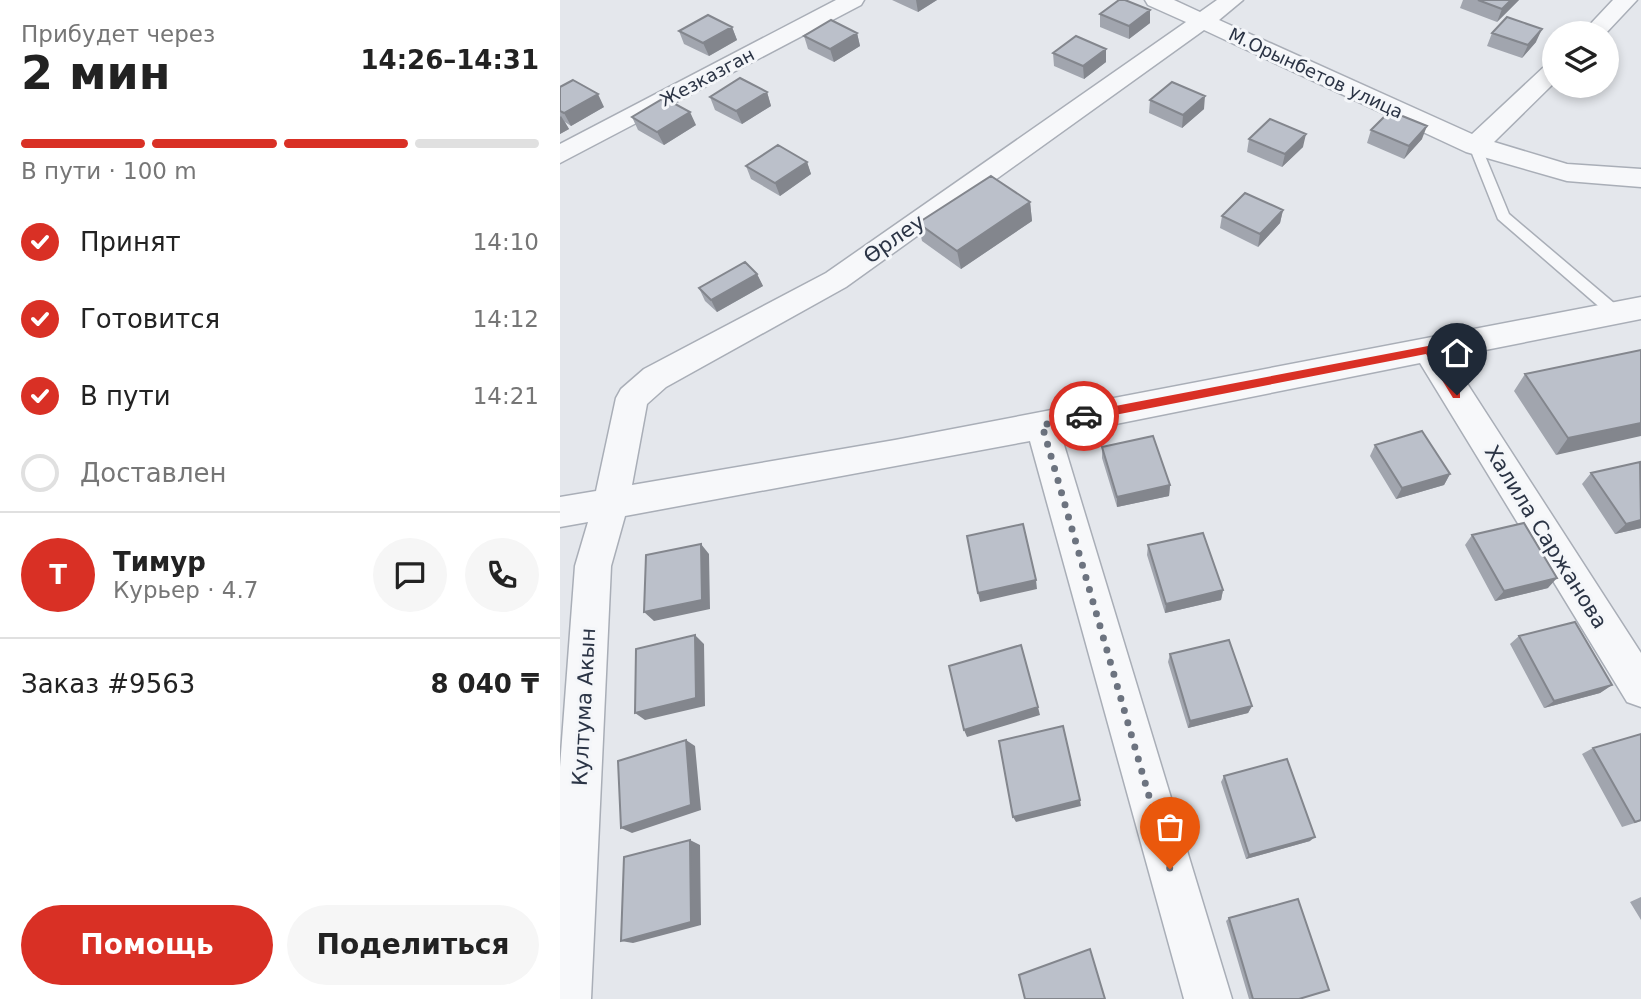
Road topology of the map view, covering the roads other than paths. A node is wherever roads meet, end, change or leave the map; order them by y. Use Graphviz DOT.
graph roads {
  1 [pos="853,0"];
  2 [pos="1156,0"];
  3 [pos="1232,0"];
  4 [pos="1626,0"];
  5 [pos="1201,21"];
  6 [pos="1604,21"];
  7 [pos="1542,82"];
  8 [pos="1475,146"];
  9 [pos="560,155"];
  10 [pos="1641,178"];
  11 [pos="1628,311"];
  12 [pos="1428,349"];
  13 [pos="1042,425"];
  14 [pos="611,502"];
  15 [pos="560,513"];
  16 [pos="1641,688"];
  17 [pos="567,999"];
  18 [pos="1208,999"];
  1 -- 9 [label="street, Жезказган"];
  2 -- 5 [label="street, М.Орынбетов улица"];
  3 -- 5 [label="street, Өрлеу"];
  4 -- 6 [label="street"];
  5 -- 8 [label="street, М.Орынбетов улица"];
  5 -- 14 [label="street, Өрлеу"];
  7 -- 8 [label="street"];
  8 -- 10 [label="street, М.Орынбетов улица"];
  8 -- 11 [label="lane"];
  11 -- 12 [label="street"];
  12 -- 13 [label="street"];
  12 -- 16 [label="street, Халила Саржанова"];
  13 -- 14 [label="street"];
  13 -- 18 [label="street"];
  14 -- 15 [label="street"];
  14 -- 17 [label="street, Култума Акын"];
}
